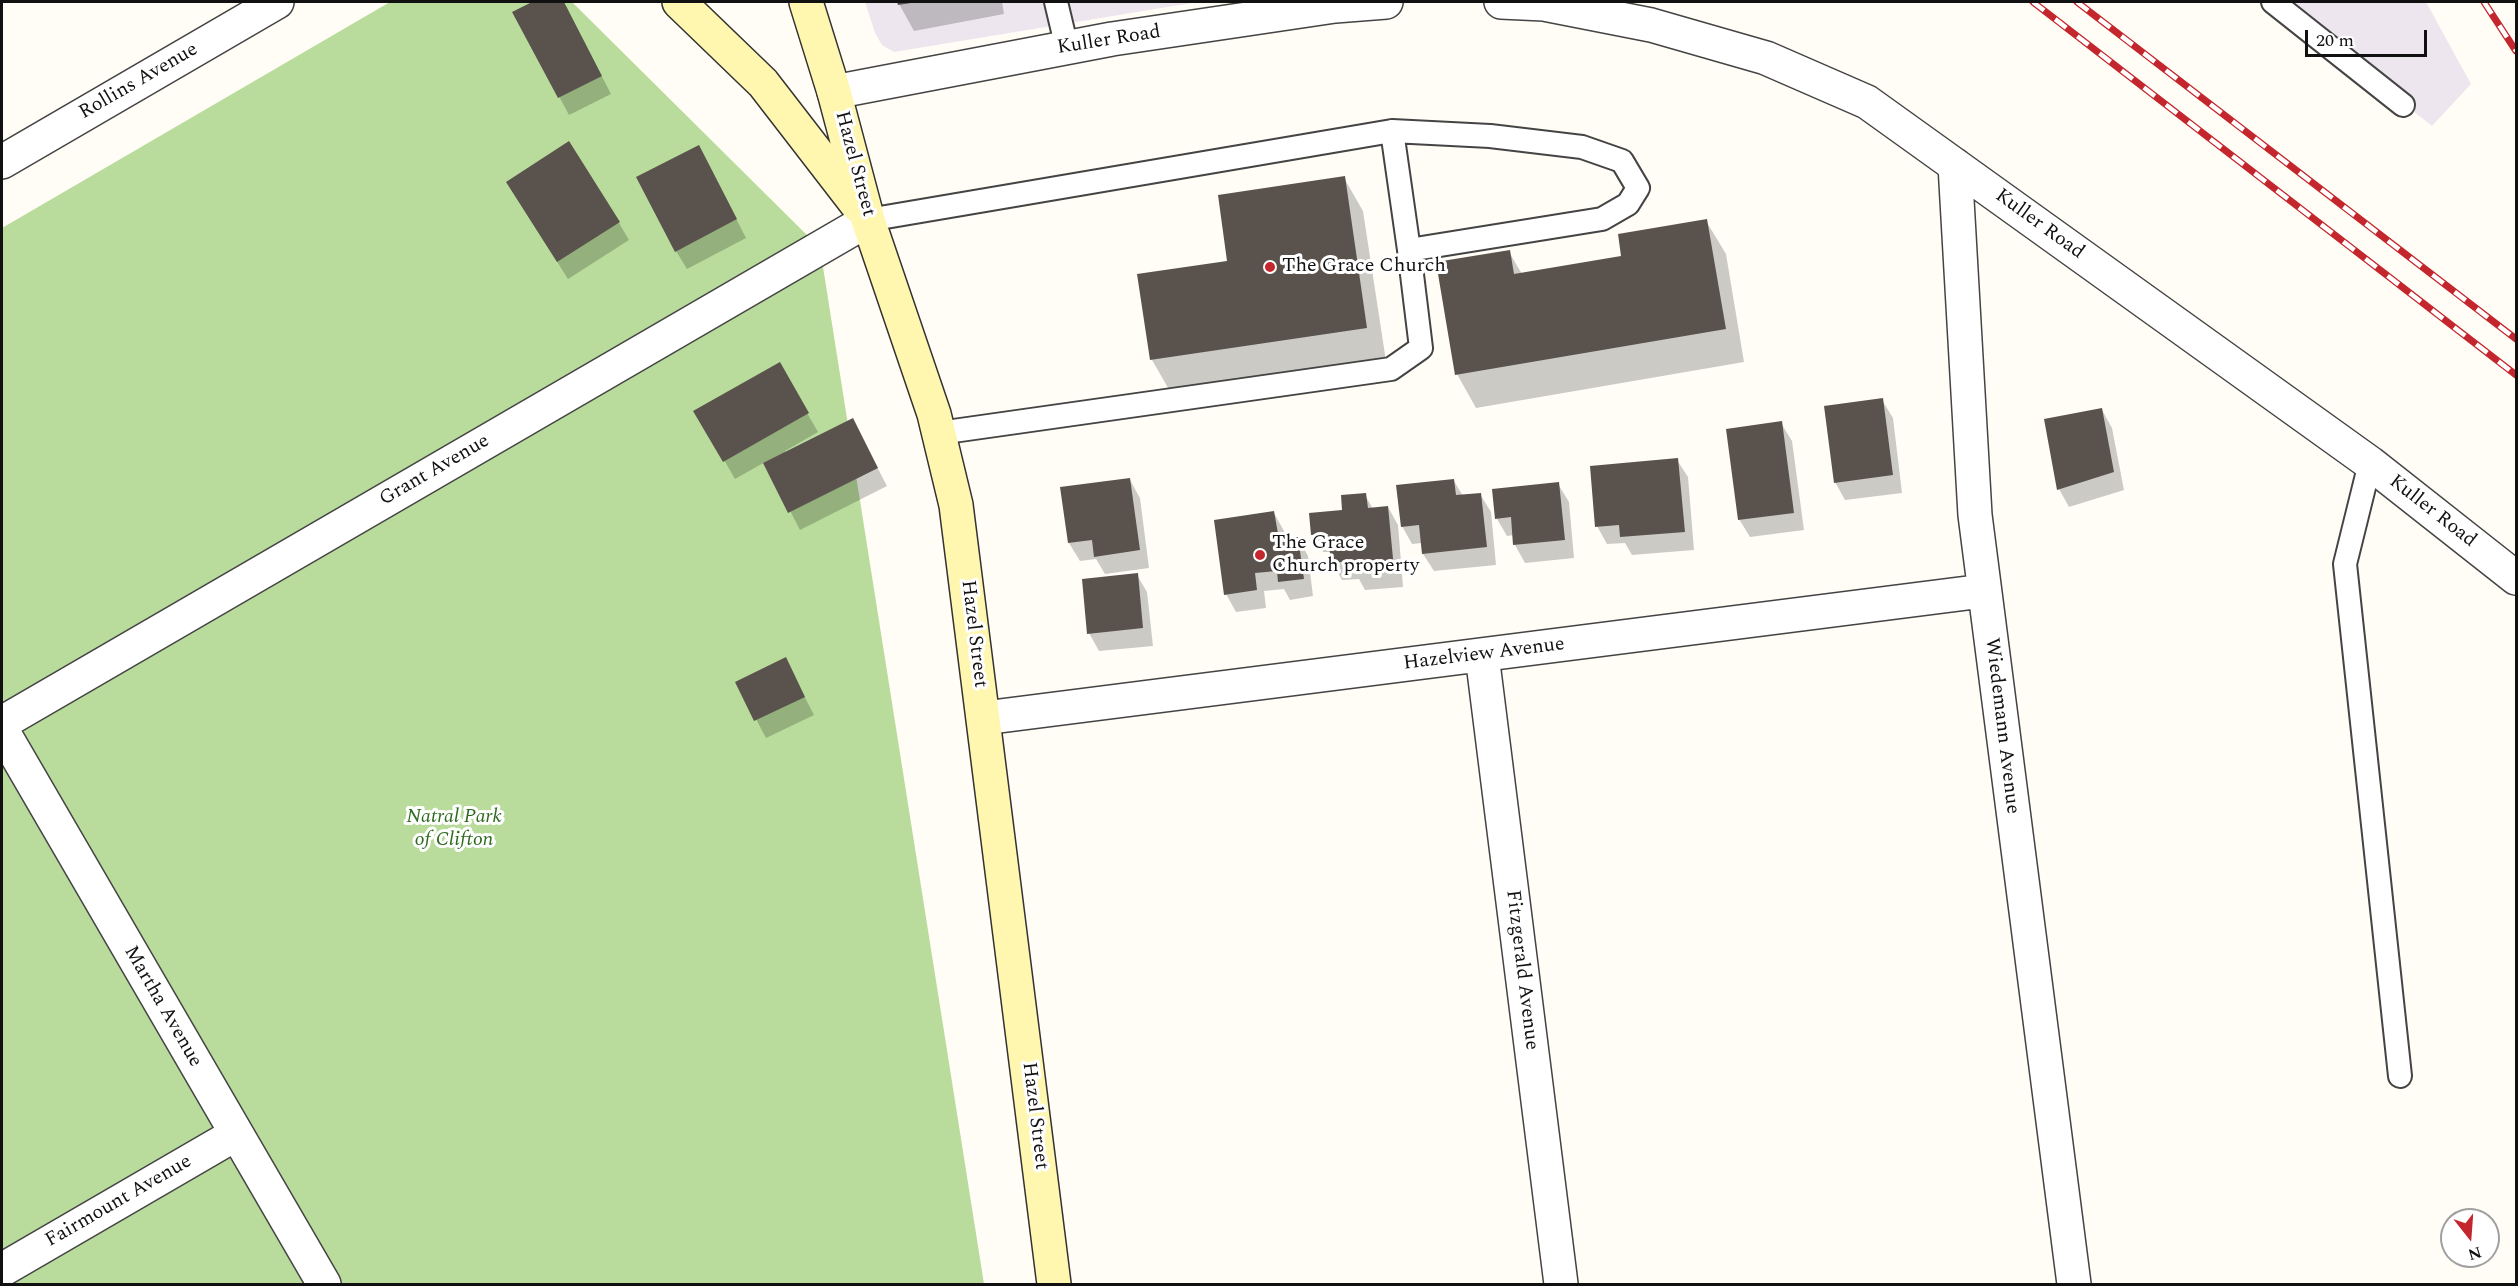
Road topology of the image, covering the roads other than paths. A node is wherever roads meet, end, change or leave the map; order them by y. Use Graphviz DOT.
graph roads {
  1 [pos="277,2"];
  2 [pos="679,2"];
  3 [pos="806,2"];
  4 [pos="1056,2"];
  5 [pos="1386,2"];
  6 [pos="1501,2"];
  7 [pos="2273,2"];
  8 [pos="1250,10"];
  9 [pos="1636,12"];
  10 [pos="1066,48"];
  11 [pos="834,92"];
  12 [pos="2403,105"];
  13 [pos="1392,131"];
  14 [pos="2,162"];
  15 [pos="1955,165"];
  16 [pos="868,220"];
  17 [pos="1409,250"];
  18 [pos="939,433"];
  19 [pos="2370,463"];
  20 [pos="2517,578"];
  21 [pos="1983,591"];
  22 [pos="1482,655"];
  23 [pos="984,718"];
  24 [pos="2,723"];
  25 [pos="2,730"];
  26 [pos="2400,1076"];
  27 [pos="236,1134"];
  28 [pos="2,1270"];
  29 [pos="324,1284"];
  30 [pos="1054,1284"];
  31 [pos="1561,1284"];
  32 [pos="2074,1284"];
  1 -- 14 [label="street, Rollins Avenue"];
  2 -- 16 [label="street"];
  3 -- 11 [label="street, Hazel Street"];
  4 -- 10 [label="lane"];
  5 -- 8 [label="street, Kuller Road"];
  6 -- 9 [label="street, Kuller Road"];
  7 -- 12 [label="lane"];
  8 -- 10 [label="street, Kuller Road"];
  9 -- 15 [label="street, Kuller Road"];
  10 -- 11 [label="street, Kuller Road"];
  11 -- 16 [label="street, Hazel Street"];
  13 -- 16 [label="lane"];
  13 -- 17 [label="lane"];
  13 -- 17 [label="lane"];
  15 -- 19 [label="street, Kuller Road"];
  15 -- 21 [label="street, Wiedemann Avenue"];
  16 -- 18 [label="street, Hazel Street"];
  16 -- 24 [label="street, Grant Avenue"];
  17 -- 18 [label="lane"];
  18 -- 23 [label="street, Hazel Street"];
  19 -- 20 [label="street, Kuller Road"];
  19 -- 26 [label="lane"];
  21 -- 22 [label="street, Hazelview Avenue"];
  21 -- 32 [label="street, Wiedemann Avenue"];
  22 -- 23 [label="street, Hazelview Avenue"];
  22 -- 31 [label="street, Fitzgerald Avenue"];
  23 -- 30 [label="street, Hazel Street"];
  25 -- 27 [label="street, Martha Avenue"];
  27 -- 28 [label="street, Fairmount Avenue"];
  27 -- 29 [label="street, Martha Avenue"];
}
